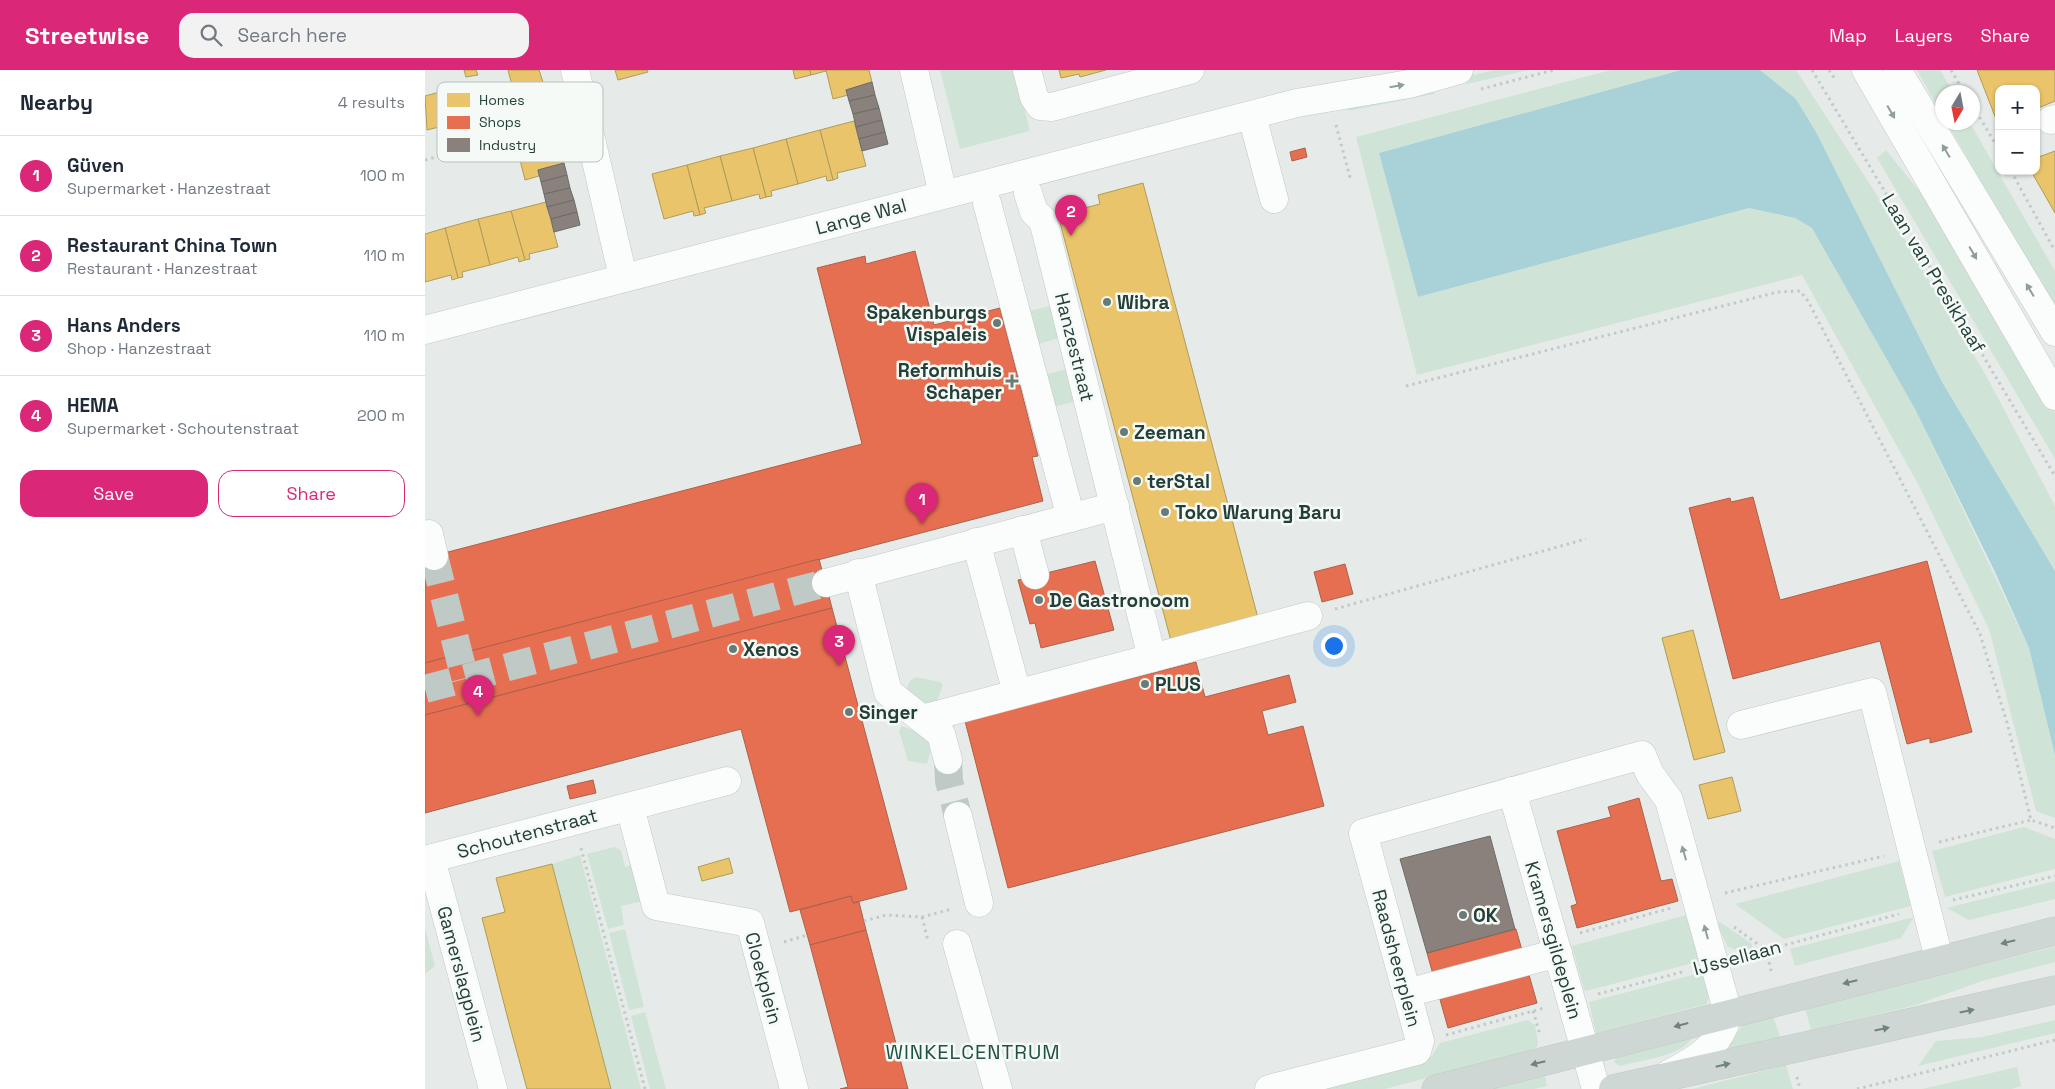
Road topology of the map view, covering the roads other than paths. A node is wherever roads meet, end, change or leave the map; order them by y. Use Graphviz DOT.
graph roads {
  1 [pos="914,70"];
  2 [pos="1027,70"];
  3 [pos="1190,70"];
  4 [pos="1381,70"];
  5 [pos="1459,70"];
  6 [pos="1867,70"];
  7 [pos="1897,70"];
  8 [pos="1297,103"];
  9 [pos="1252,116"];
  10 [pos="596,162"];
  11 [pos="1028,193"];
  12 [pos="943,194"];
  13 [pos="1274,199"];
  14 [pos="987,203"];
  15 [pos="623,277"];
  16 [pos="425,330"];
  17 [pos="2055,332"];
  18 [pos="2055,396"];
  19 [pos="1115,506"];
  20 [pos="1071,518"];
  21 [pos="1023,530"];
  22 [pos="976,542"];
  23 [pos="858,573"];
  24 [pos="1035,575"];
  25 [pos="826,583"];
  26 [pos="1308,616"];
  27 [pos="1152,658"];
  28 [pos="1017,693"];
  29 [pos="922,718"];
  30 [pos="1741,725"];
  31 [pos="948,760"];
  32 [pos="727,781"];
  33 [pos="1512,791"];
  34 [pos="630,807"];
  35 [pos="958,816"];
  36 [pos="428,859"];
  37 [pos="979,903"];
  38 [pos="2055,930"];
  39 [pos="957,944"];
  40 [pos="1556,947"];
  41 [pos="1939,959"];
  42 [pos="2055,990"];
  43 [pos="1407,993"];
  44 [pos="1728,1013"];
  45 [pos="1585,1050"];
  46 [pos="1659,1080"];
  47 [pos="493,1089"];
  48 [pos="795,1089"];
  49 [pos="998,1089"];
  50 [pos="1269,1089"];
  51 [pos="1435,1089"];
  52 [pos="1596,1089"];
  53 [pos="1613,1089"];
  1 -- 12 [label="street"];
  2 -- 3 [label="street"];
  4 -- 8 [label="street, Lange Wal"];
  8 -- 5 [label="street, Lange Wal, one-way"];
  6 -- 18 [label="street, one-way"];
  17 -- 7 [label="street, one-way"];
  8 -- 9 [label="street, Lange Wal"];
  9 -- 12 [label="street, Lange Wal"];
  9 -- 13 [label="street"];
  10 -- 15 [label="street"];
  11 -- 19 [label="street, Hanzestraat"];
  12 -- 15 [label="street, Lange Wal"];
  14 -- 20 [label="street"];
  15 -- 16 [label="street, Lange Wal"];
  19 -- 20 [label="street"];
  19 -- 27 [label="street, Hanzestraat"];
  20 -- 21 [label="street"];
  21 -- 22 [label="street"];
  21 -- 24 [label="street"];
  22 -- 23 [label="street"];
  22 -- 28 [label="street"];
  23 -- 25 [label="street"];
  23 -- 29 [label="street"];
  26 -- 27 [label="street"];
  27 -- 28 [label="street"];
  28 -- 29 [label="street"];
  29 -- 31 [label="street"];
  30 -- 41 [label="street"];
  32 -- 34 [label="street"];
  33 -- 40 [label="street, Kramersgildeplein"];
  33 -- 43 [label="street, Raadsheerplein"];
  44 -- 33 [label="street, one-way"];
  34 -- 36 [label="street, Schoutenstraat"];
  34 -- 48 [label="street, Cloekplein"];
  35 -- 37 [label="street"];
  36 -- 47 [label="street, Gamerslagplein"];
  38 -- 41 [label="main road, one-way"];
  39 -- 49 [label="street"];
  40 -- 43 [label="street"];
  40 -- 45 [label="street, Kramersgildeplein"];
  41 -- 44 [label="main road, one-way"];
  46 -- 42 [label="main road, one-way"];
  43 -- 50 [label="street, Raadsheerplein"];
  44 -- 45 [label="main road, one-way"];
  44 -- 46 [label="street"];
  45 -- 51 [label="main road, one-way"];
  45 -- 52 [label="street, Kramersgildeplein"];
  46 -- 53 [label="main road"];
}
